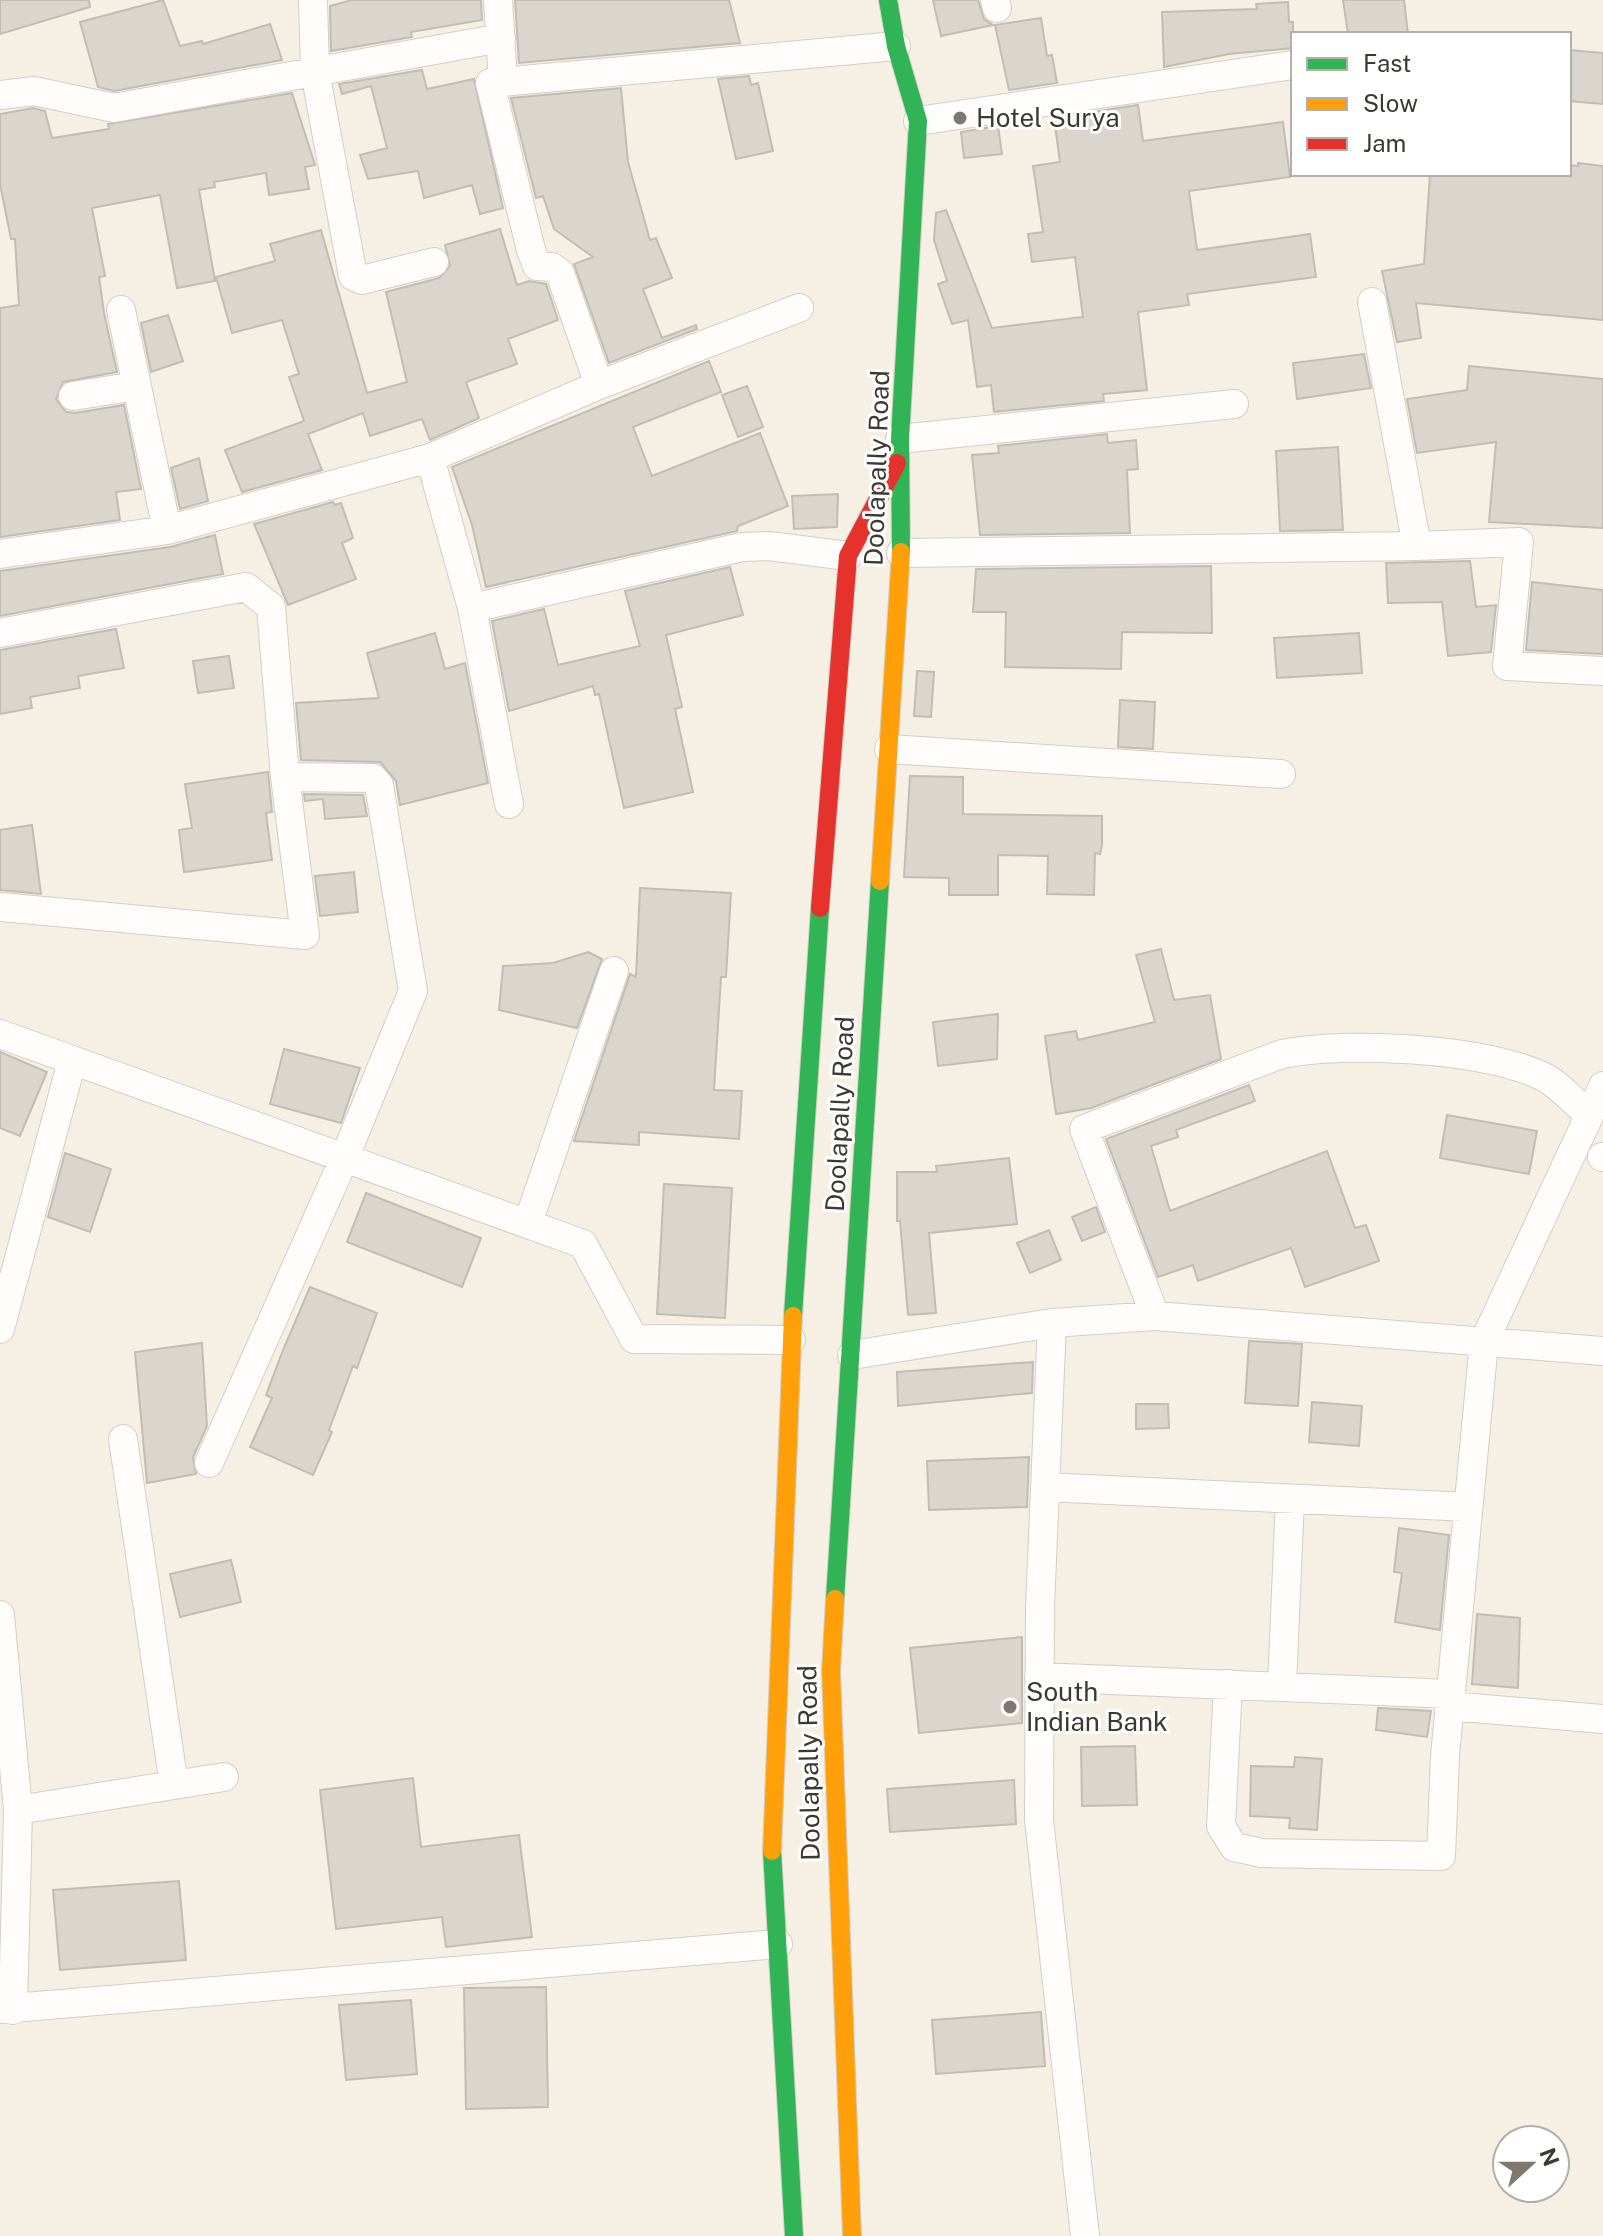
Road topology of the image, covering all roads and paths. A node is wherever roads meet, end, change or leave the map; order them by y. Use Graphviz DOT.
graph roads {
  1 [pos="313,0"];
  2 [pos="498,0"];
  3 [pos="888,0"];
  4 [pos="501,38"];
  5 [pos="896,46"];
  6 [pos="1291,65"];
  7 [pos="315,72"];
  8 [pos="503,82"];
  9 [pos="0,95"];
  10 [pos="918,121"];
  11 [pos="434,262"];
  12 [pos="1372,302"];
  13 [pos="799,308"];
  14 [pos="121,310"];
  15 [pos="599,385"];
  16 [pos="136,386"];
  17 [pos="73,396"];
  18 [pos="1234,404"];
  19 [pos="900,448"];
  20 [pos="430,458"];
  21 [pos="167,530"];
  22 [pos="1417,546"];
  23 [pos="901,553"];
  24 [pos="0,554"];
  25 [pos="848,556"];
  26 [pos="472,608"];
  27 [pos="0,633"];
  28 [pos="1603,671"];
  29 [pos="889,749"];
  30 [pos="1281,774"];
  31 [pos="285,777"];
  32 [pos="509,804"];
  33 [pos="0,907"];
  34 [pos="614,971"];
  35 [pos="0,1034"];
  36 [pos="72,1061"];
  37 [pos="1603,1086"];
  38 [pos="1589,1115"];
  39 [pos="344,1159"];
  40 [pos="528,1223"];
  41 [pos="1155,1316"];
  42 [pos="1052,1323"];
  43 [pos="0,1329"];
  44 [pos="791,1340"];
  45 [pos="1484,1342"];
  46 [pos="1603,1351"];
  47 [pos="852,1355"];
  48 [pos="123,1439"];
  49 [pos="209,1463"];
  50 [pos="1045,1487"];
  51 [pos="1290,1499"];
  52 [pos="1468,1507"];
  53 [pos="0,1615"];
  54 [pos="1,1658"];
  55 [pos="1039,1677"];
  56 [pos="1228,1684"];
  57 [pos="1282,1686"];
  58 [pos="1450,1700"];
  59 [pos="1603,1719"];
  60 [pos="224,1777"];
  61 [pos="174,1785"];
  62 [pos="18,1810"];
  63 [pos="778,1944"];
  64 [pos="7,2010"];
  65 [pos="794,2236"];
  66 [pos="852,2236"];
  67 [pos="1085,2236"];
  1 -- 7 [label="street"];
  2 -- 4 [label="street"];
  3 -- 5 [label="main road, Doolapally Road"];
  4 -- 7 [label="street"];
  4 -- 8 [label="street"];
  5 -- 8 [label="street"];
  5 -- 10 [label="main road, Doolapally Road"];
  6 -- 10 [label="street"];
  7 -- 9 [label="street"];
  7 -- 11 [label="street"];
  8 -- 15 [label="street"];
  10 -- 19 [label="main road, Doolapally Road"];
  12 -- 22 [label="street"];
  13 -- 15 [label="street"];
  14 -- 16 [label="street"];
  15 -- 20 [label="street"];
  16 -- 17 [label="street"];
  16 -- 21 [label="street"];
  18 -- 19 [label="street"];
  19 -- 23 [label="main road, Doolapally Road"];
  19 -- 25 [label="main road"];
  20 -- 21 [label="street"];
  20 -- 26 [label="street"];
  21 -- 24 [label="street"];
  22 -- 23 [label="street"];
  22 -- 28 [label="street"];
  23 -- 29 [label="main road, Doolapally Road"];
  25 -- 26 [label="street"];
  25 -- 44 [label="main road"];
  26 -- 32 [label="street"];
  27 -- 31 [label="street"];
  29 -- 30 [label="street"];
  29 -- 47 [label="main road, Doolapally Road"];
  31 -- 33 [label="street"];
  31 -- 39 [label="street"];
  34 -- 40 [label="street"];
  35 -- 36 [label="street"];
  36 -- 39 [label="street"];
  36 -- 43 [label="street"];
  37 -- 38 [label="street"];
  38 -- 41 [label="street"];
  38 -- 45 [label="street"];
  39 -- 40 [label="street"];
  39 -- 49 [label="street"];
  40 -- 44 [label="street"];
  41 -- 42 [label="street"];
  41 -- 45 [label="street"];
  42 -- 47 [label="street"];
  42 -- 50 [label="street"];
  44 -- 63 [label="main road"];
  45 -- 46 [label="street"];
  45 -- 52 [label="street"];
  47 -- 66 [label="main road, Doolapally Road"];
  48 -- 61 [label="street"];
  50 -- 51 [label="street"];
  50 -- 55 [label="street"];
  51 -- 52 [label="street"];
  51 -- 57 [label="street"];
  52 -- 58 [label="street"];
  53 -- 54 [label="street"];
  54 -- 62 [label="street"];
  55 -- 56 [label="street"];
  55 -- 67 [label="street"];
  56 -- 57 [label="street"];
  56 -- 58 [label="street"];
  57 -- 58 [label="street"];
  58 -- 59 [label="street"];
  60 -- 61 [label="street"];
  61 -- 62 [label="street"];
  62 -- 64 [label="street"];
  63 -- 64 [label="street"];
  63 -- 65 [label="main road"];
}
